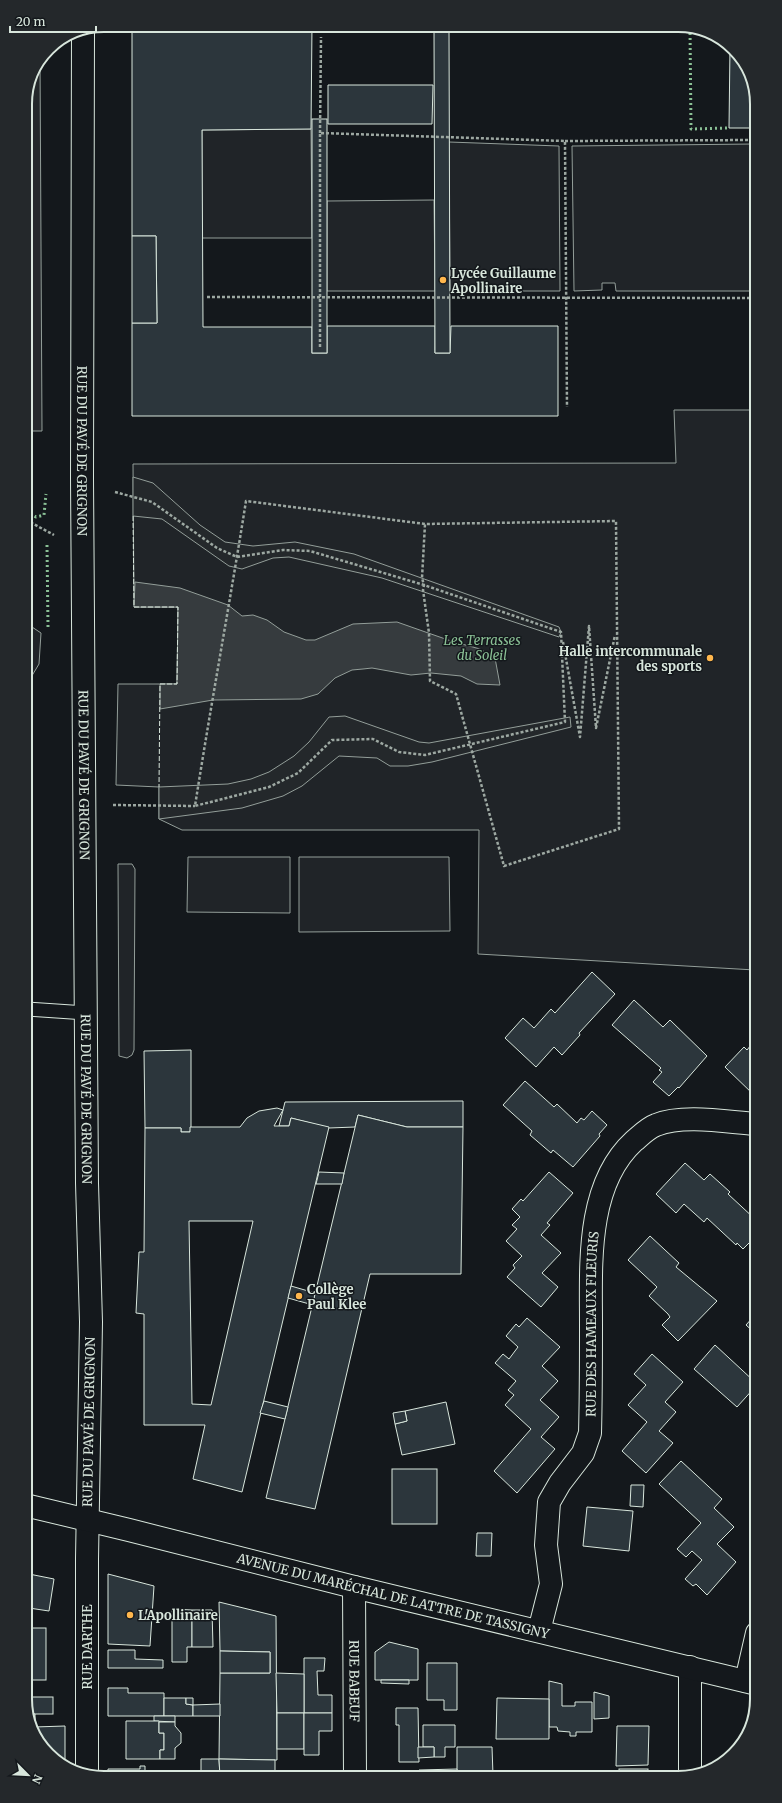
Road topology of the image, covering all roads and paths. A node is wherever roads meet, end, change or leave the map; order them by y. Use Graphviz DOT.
graph roads {
  1 [pos="83,35"];
  2 [pos="321,37"];
  3 [pos="320,133"];
  4 [pos="750,140"];
  5 [pos="566,141"];
  6 [pos="320,296"];
  7 [pos="207,297"];
  8 [pos="567,297"];
  9 [pos="750,298"];
  10 [pos="320,348"];
  11 [pos="567,407"];
  12 [pos="115,492"];
  13 [pos="32,523"];
  14 [pos="425,524"];
  15 [pos="54,535"];
  16 [pos="237,557"];
  17 [pos="424,585"];
  18 [pos="617,629"];
  19 [pos="561,632"];
  20 [pos="470,744"];
  21 [pos="113,805"];
  22 [pos="195,806"];
  23 [pos="32,1009"];
  24 [pos="86,1013"];
  25 [pos="750,1124"];
  26 [pos="32,1507"];
  27 [pos="87,1520"];
  28 [pos="354,1587"];
  29 [pos="539,1631"];
  30 [pos="690,1667"];
  31 [pos="750,1682"];
  32 [pos="87,1769"];
  33 [pos="690,1770"];
  34 [pos="355,1771"];
  1 -- 24 [label="street, RUE DU PAVÉ DE GRIGNON"];
  2 -- 3 [label="path"];
  3 -- 5 [label="path"];
  3 -- 6 [label="path"];
  4 -- 5 [label="path"];
  5 -- 8 [label="path"];
  6 -- 7 [label="path"];
  6 -- 8 [label="path"];
  6 -- 10 [label="path"];
  8 -- 9 [label="path"];
  8 -- 11 [label="path"];
  12 -- 16 [label="path"];
  13 -- 15 [label="path"];
  14 -- 16 [label="path"];
  14 -- 17 [label="path"];
  14 -- 18 [label="path"];
  16 -- 17 [label="path"];
  16 -- 22 [label="path"];
  17 -- 19 [label="path"];
  17 -- 20 [label="path"];
  18 -- 19 [label="path"];
  18 -- 20 [label="path"];
  19 -- 20 [label="path"];
  20 -- 22 [label="path"];
  21 -- 22 [label="path"];
  23 -- 24 [label="lane"];
  24 -- 27 [label="street, RUE DU PAVÉ DE GRIGNON"];
  25 -- 29 [label="street, RUE DES HAMEAUX FLEURIS"];
  26 -- 27 [label="street, AVENUE DU MARÉCHAL DE LATTRE DE TASSIGNY"];
  27 -- 28 [label="street, AVENUE DU MARÉCHAL DE LATTRE DE TASSIGNY"];
  27 -- 32 [label="street, RUE DARTHE"];
  28 -- 29 [label="street, AVENUE DU MARÉCHAL DE LATTRE DE TASSIGNY"];
  28 -- 34 [label="street, RUE BABEUF"];
  29 -- 30 [label="street, AVENUE DU MARÉCHAL DE LATTRE DE TASSIGNY"];
  30 -- 31 [label="street, AVENUE DU MARÉCHAL DE LATTRE DE TASSIGNY"];
  30 -- 33 [label="street"];
}
